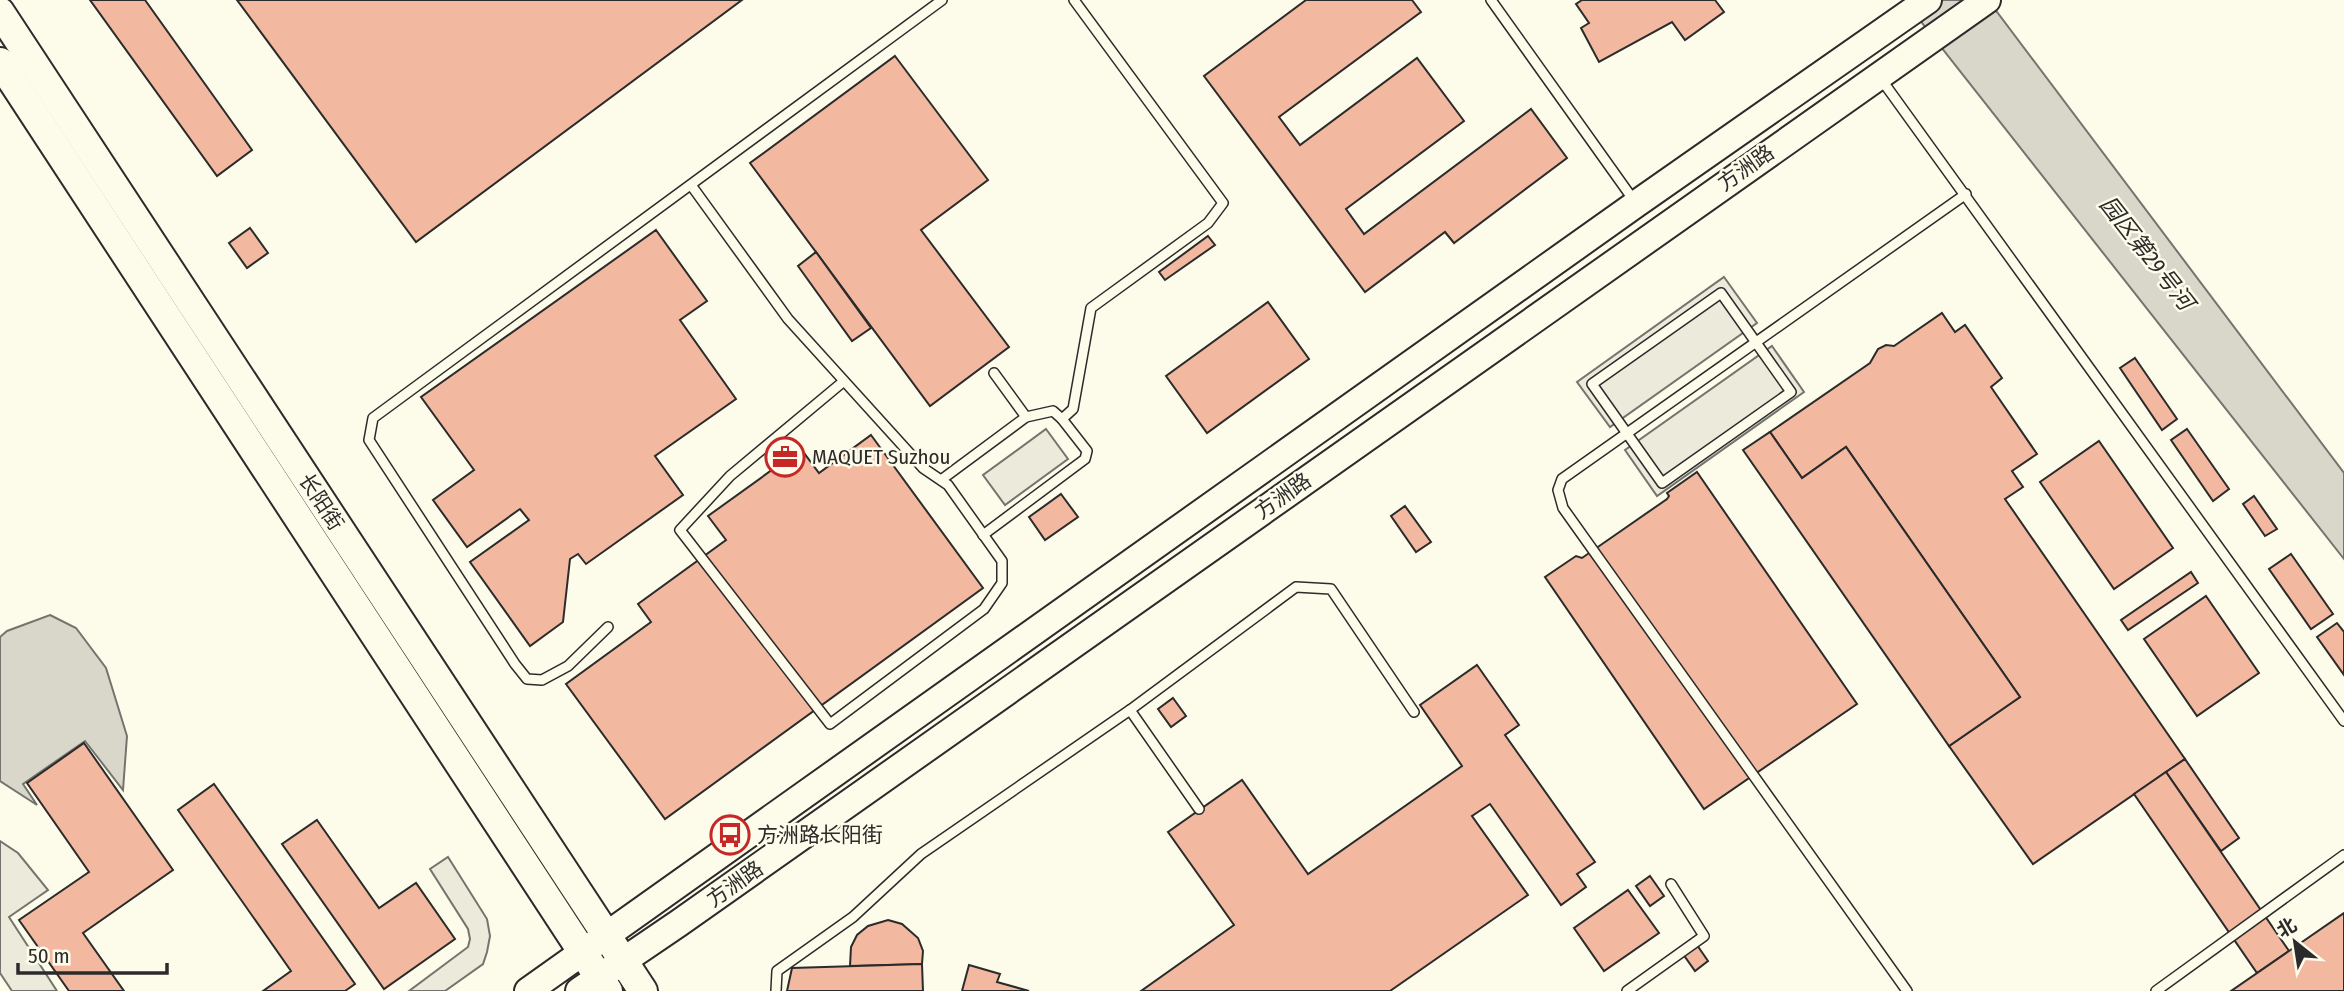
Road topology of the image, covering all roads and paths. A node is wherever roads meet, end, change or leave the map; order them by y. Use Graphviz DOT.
graph roads {
  1 [pos="942,0"];
  2 [pos="1074,0"];
  3 [pos="1491,0"];
  4 [pos="1928,0"];
  5 [pos="1987,0"];
  6 [pos="3,24"];
  7 [pos="0,62"];
  8 [pos="1878,75"];
  9 [pos="691,185"];
  10 [pos="1966,194"];
  11 [pos="1636,204"];
  12 [pos="1756,342"];
  13 [pos="994,373"];
  14 [pos="844,381"];
  15 [pos="1026,417"];
  16 [pos="1062,419"];
  17 [pos="1626,433"];
  18 [pos="941,480"];
  19 [pos="984,535"];
  20 [pos="608,627"];
  21 [pos="1130,710"];
  22 [pos="1414,712"];
  23 [pos="2344,721"];
  24 [pos="1199,808"];
  25 [pos="2344,855"];
  26 [pos="1671,884"];
  27 [pos="606,935"];
  28 [pos="581,952"];
  29 [pos="623,961"];
  30 [pos="595,986"];
  31 [pos="528,991"];
  32 [pos="643,991"];
  33 [pos="776,991"];
  34 [pos="1626,991"];
  35 [pos="1907,991"];
  36 [pos="2156,991"];
  1 -- 9 [label="lane"];
  2 -- 16 [label="lane"];
  3 -- 11 [label="lane"];
  4 -- 11 [label="main road, 方洲路"];
  5 -- 8 [label="main road, 方洲路"];
  6 -- 27 [label="main road, 长阳街"];
  7 -- 28 [label="main road, 长阳街"];
  8 -- 10 [label="lane"];
  8 -- 29 [label="main road, 方洲路"];
  9 -- 14 [label="lane"];
  9 -- 20 [label="lane"];
  10 -- 12 [label="lane"];
  10 -- 23 [label="lane"];
  11 -- 27 [label="main road, 方洲路"];
  12 -- 17 [label="lane"];
  12 -- 17 [label="lane"];
  12 -- 17 [label="lane"];
  13 -- 15 [label="lane"];
  14 -- 18 [label="lane"];
  14 -- 19 [label="lane"];
  15 -- 16 [label="lane"];
  15 -- 18 [label="lane"];
  16 -- 19 [label="lane"];
  17 -- 35 [label="lane"];
  18 -- 19 [label="lane"];
  21 -- 22 [label="lane"];
  21 -- 24 [label="lane"];
  21 -- 33 [label="lane"];
  25 -- 36 [label="lane"];
  26 -- 34 [label="lane"];
  27 -- 28 [label="main road, 方洲路"];
  27 -- 29 [label="main road, 长阳街"];
  28 -- 30 [label="main road, 长阳街"];
  28 -- 31 [label="main road, 方洲路"];
  29 -- 30 [label="main road, 方洲路"];
  29 -- 32 [label="main road, 长阳街"];
}
